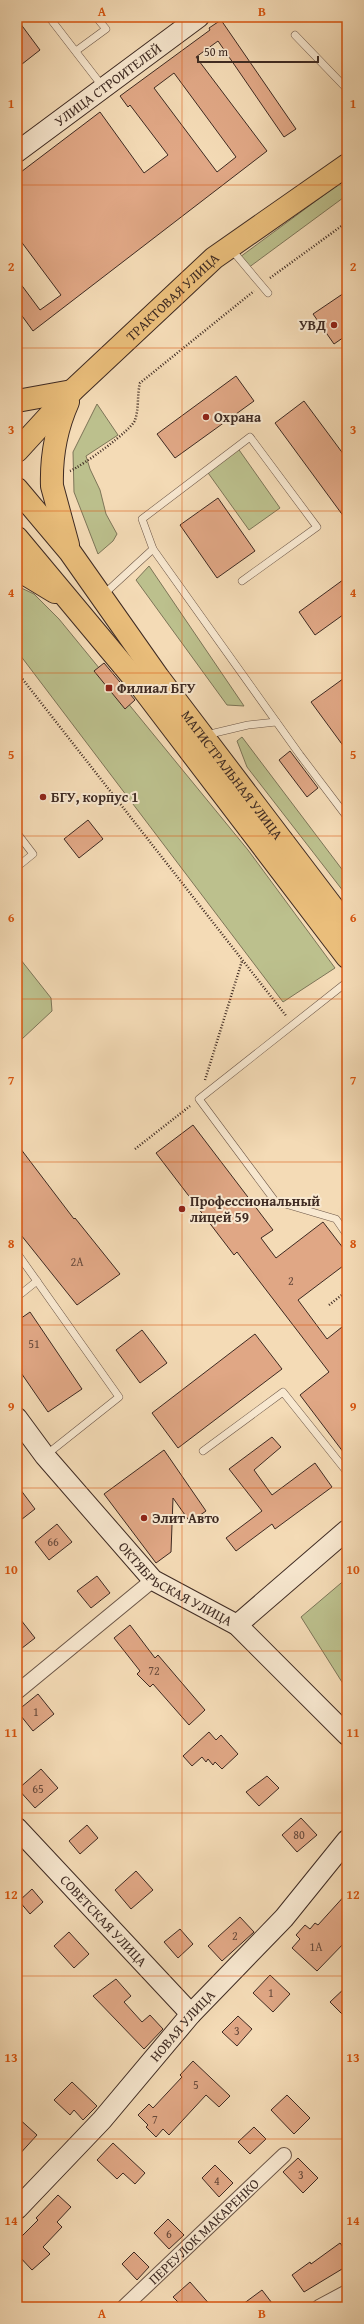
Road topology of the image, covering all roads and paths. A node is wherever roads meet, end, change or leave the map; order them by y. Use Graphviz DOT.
graph roads {
  1 [pos="49,17"];
  2 [pos="96,17"];
  3 [pos="196,18"];
  4 [pos="295,36"];
  5 [pos="76,51"];
  6 [pos="103,88"];
  7 [pos="347,89"];
  8 [pos="17,152"];
  9 [pos="347,165"];
  10 [pos="347,222"];
  11 [pos="229,247"];
  12 [pos="261,286"];
  13 [pos="268,293"];
  14 [pos="72,391"];
  15 [pos="17,401"];
  16 [pos="17,451"];
  17 [pos="66,473"];
  18 [pos="17,489"];
  19 [pos="17,538"];
  20 [pos="153,549"];
  21 [pos="70,552"];
  22 [pos="17,569"];
  23 [pos="242,581"];
  24 [pos="102,597"];
  25 [pos="72,603"];
  26 [pos="17,672"];
  27 [pos="276,722"];
  28 [pos="202,736"];
  29 [pos="347,817"];
  30 [pos="17,833"];
  31 [pos="17,867"];
  32 [pos="347,926"];
  33 [pos="347,957"];
  34 [pos="242,960"];
  35 [pos="347,982"];
  36 [pos="292,1024"];
  37 [pos="199,1099"];
  38 [pos="136,1149"];
  39 [pos="347,1235"];
  40 [pos="17,1253"];
  41 [pos="37,1281"];
  42 [pos="347,1291"];
  43 [pos="17,1297"];
  44 [pos="329,1305"];
  45 [pos="17,1418"];
  46 [pos="203,1451"];
  47 [pos="45,1456"];
  48 [pos="347,1472"];
  49 [pos="347,1530"];
  50 [pos="153,1580"];
  51 [pos="237,1625"];
  52 [pos="17,1692"];
  53 [pos="347,1736"];
  54 [pos="17,1828"];
  55 [pos="347,1840"];
  56 [pos="191,2014"];
  57 [pos="284,2155"];
  58 [pos="17,2209"];
  59 [pos="347,2292"];
  60 [pos="124,2307"];
  61 [pos="318,2307"];
  1 -- 5 [label="lane"];
  2 -- 5 [label="lane"];
  3 -- 6 [label="street, УЛИЦА СТРОИТЕЛЕЙ"];
  4 -- 7 [label="lane"];
  5 -- 6 [label="lane"];
  6 -- 8 [label="street, УЛИЦА СТРОИТЕЛЕЙ"];
  9 -- 11 [label="main road, ТРАКТОВАЯ УЛИЦА"];
  10 -- 12 [label="path"];
  11 -- 12 [label="lane"];
  11 -- 14 [label="main road, ТРАКТОВАЯ УЛИЦА"];
  12 -- 13 [label="lane"];
  12 -- 17 [label="path"];
  14 -- 15 [label="main road"];
  14 -- 16 [label="main road, ТРАКТОВАЯ УЛИЦА"];
  14 -- 21 [label="main road"];
  18 -- 21 [label="main road, МАГИСТРАЛЬНАЯ УЛИЦА"];
  19 -- 25 [label="main road, МАГИСТРАЛЬНАЯ УЛИЦА"];
  20 -- 23 [label="lane"];
  20 -- 24 [label="lane"];
  20 -- 27 [label="lane"];
  21 -- 24 [label="main road, МАГИСТРАЛЬНАЯ УЛИЦА"];
  22 -- 25 [label="main road"];
  24 -- 28 [label="main road, МАГИСТРАЛЬНАЯ УЛИЦА"];
  25 -- 33 [label="main road, МАГИСТРАЛЬНАЯ УЛИЦА"];
  26 -- 34 [label="path"];
  27 -- 28 [label="lane"];
  27 -- 29 [label="lane"];
  28 -- 32 [label="main road, МАГИСТРАЛЬНАЯ УЛИЦА"];
  30 -- 31 [label="lane"];
  34 -- 36 [label="path"];
  34 -- 37 [label="path"];
  35 -- 36 [label="lane"];
  36 -- 37 [label="lane"];
  37 -- 38 [label="path"];
  37 -- 39 [label="lane"];
  40 -- 41 [label="lane"];
  41 -- 43 [label="lane"];
  41 -- 47 [label="lane"];
  42 -- 44 [label="path"];
  45 -- 47 [label="street, ОКТЯБРЬСКАЯ УЛИЦА"];
  46 -- 48 [label="lane"];
  47 -- 50 [label="street, ОКТЯБРЬСКАЯ УЛИЦА"];
  49 -- 51 [label="street"];
  50 -- 51 [label="street, ОКТЯБРЬСКАЯ УЛИЦА"];
  50 -- 52 [label="street"];
  51 -- 53 [label="street, ОКТЯБРЬСКАЯ УЛИЦА"];
  54 -- 56 [label="street, СОВЕТСКАЯ УЛИЦА"];
  55 -- 56 [label="street, НОВАЯ УЛИЦА"];
  56 -- 58 [label="street, НОВАЯ УЛИЦА"];
  57 -- 60 [label="street, ПЕРЕУЛОК МАКАРЕНКО"];
  59 -- 61 [label="street"];
}
